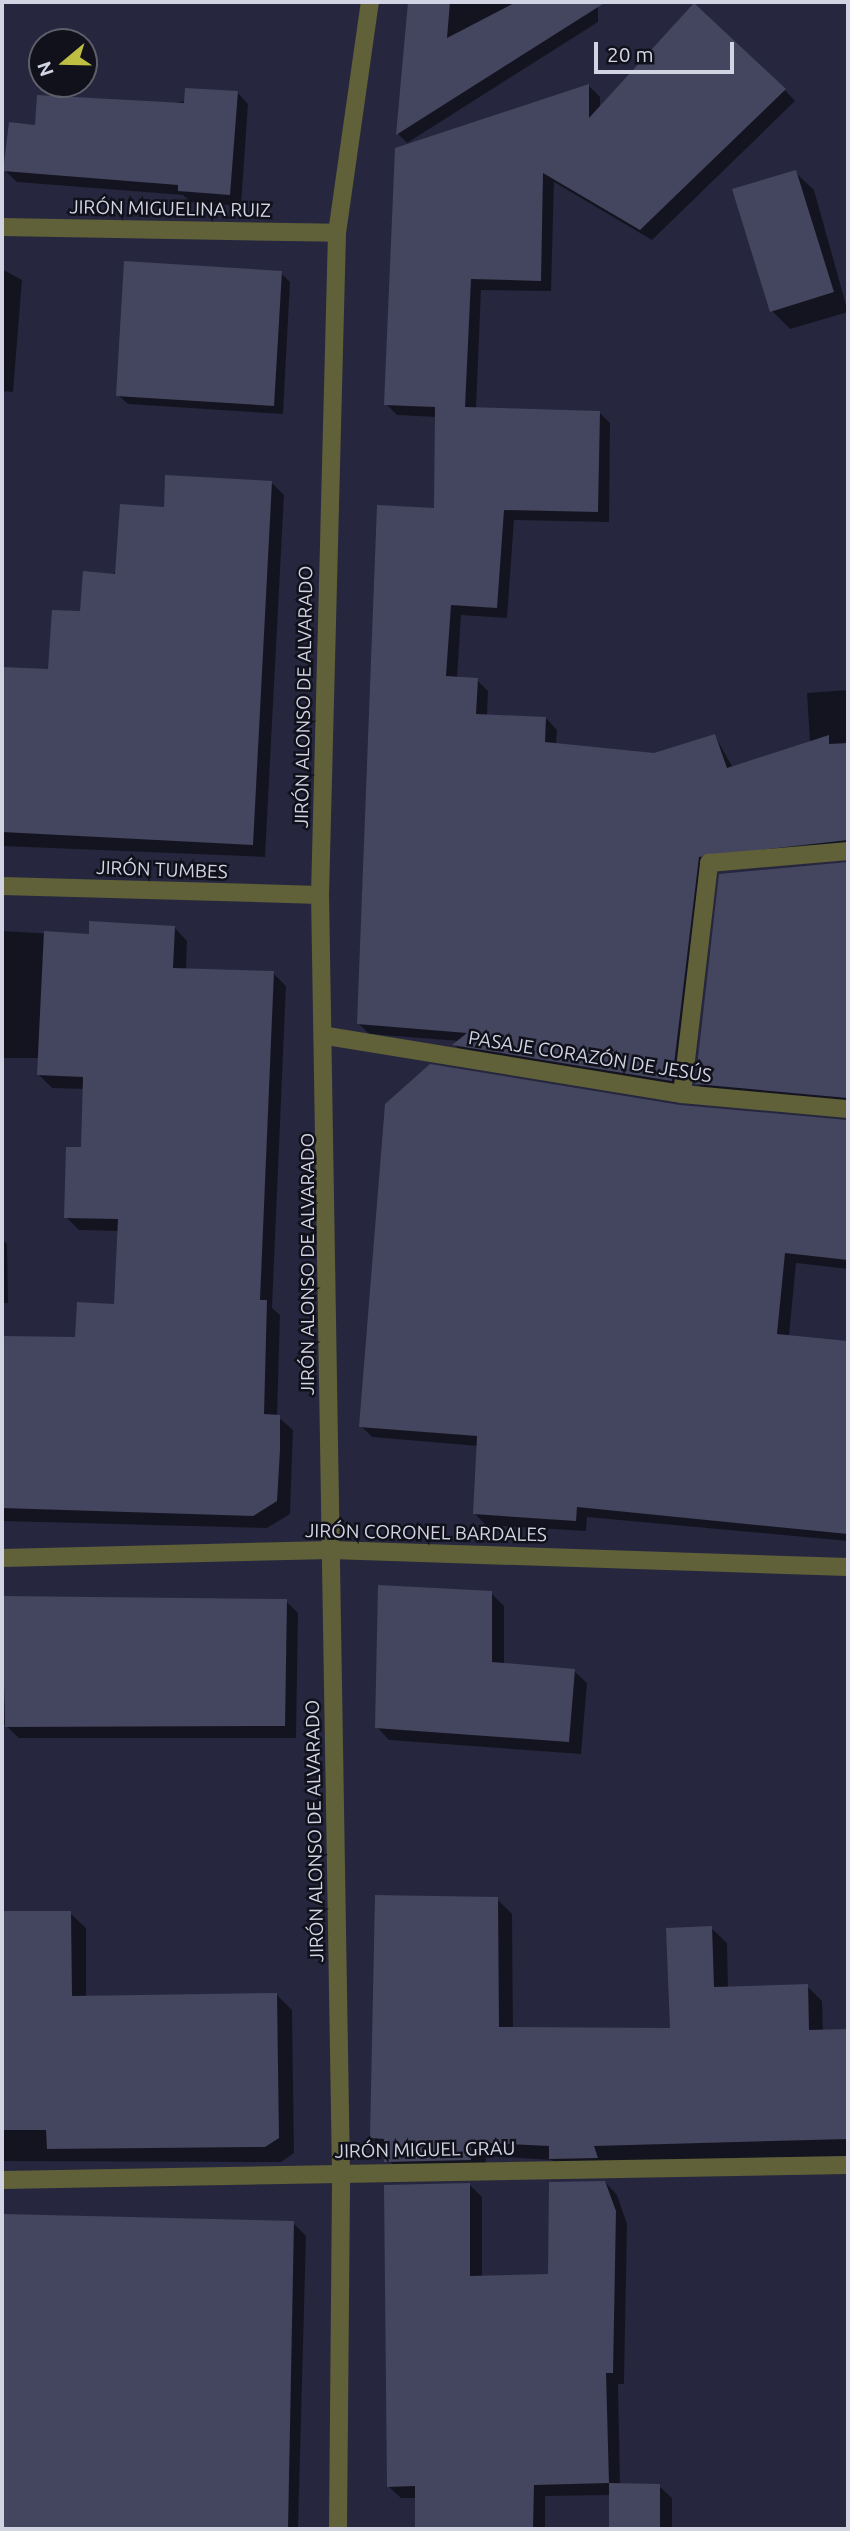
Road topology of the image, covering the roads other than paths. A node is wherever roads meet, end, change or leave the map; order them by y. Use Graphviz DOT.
graph roads {
  1 [pos="370,2"];
  2 [pos="2,227"];
  3 [pos="337,233"];
  4 [pos="848,851"];
  5 [pos="2,886"];
  6 [pos="320,895"];
  7 [pos="327,1036"];
  8 [pos="682,1094"];
  9 [pos="848,1110"];
  10 [pos="331,1550"];
  11 [pos="2,1558"];
  12 [pos="848,1567"];
  13 [pos="848,2165"];
  14 [pos="341,2173"];
  15 [pos="2,2180"];
  16 [pos="338,2529"];
  1 -- 3 [label="street, JIRÓN ALONSO DE ALVARADO"];
  2 -- 3 [label="street, JIRÓN MIGUELINA RUIZ"];
  3 -- 6 [label="street, JIRÓN ALONSO DE ALVARADO"];
  4 -- 8 [label="street"];
  5 -- 6 [label="street, JIRÓN TUMBES"];
  6 -- 7 [label="street, JIRÓN ALONSO DE ALVARADO"];
  7 -- 8 [label="street, PASAJE CORAZÓN DE JESÚS"];
  7 -- 10 [label="street, JIRÓN ALONSO DE ALVARADO"];
  8 -- 9 [label="street, PASAJE CORAZÓN DE JESÚS"];
  10 -- 11 [label="street, JIRÓN CORONEL BARDALES"];
  10 -- 12 [label="street, JIRÓN CORONEL BARDALES"];
  10 -- 14 [label="street, JIRÓN ALONSO DE ALVARADO"];
  13 -- 14 [label="street, JIRÓN MIGUEL GRAU"];
  14 -- 15 [label="street, JIRÓN MIGUEL GRAU"];
  14 -- 16 [label="street, JIRÓN ALONSO DE ALVARADO"];
}
